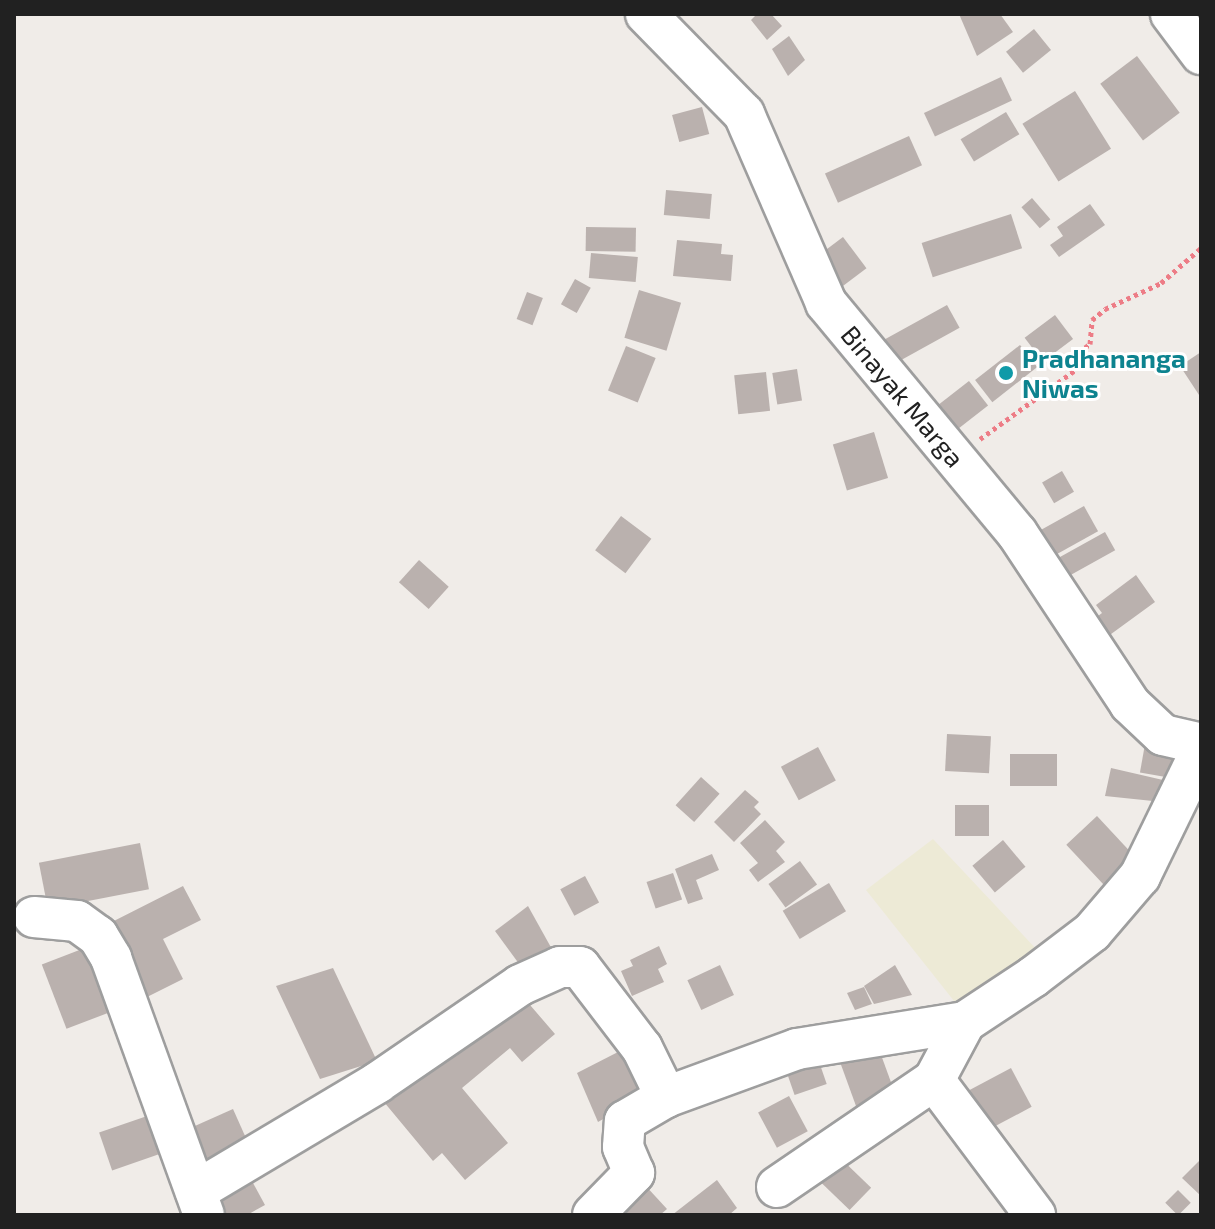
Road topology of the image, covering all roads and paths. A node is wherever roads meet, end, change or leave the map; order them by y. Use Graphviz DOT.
graph roads {
  1 [pos="646,14"];
  2 [pos="1171,14"];
  3 [pos="1201,54"];
  4 [pos="1201,248"];
  5 [pos="956,460"];
  6 [pos="1201,744"];
  7 [pos="1201,751"];
  8 [pos="34,917"];
  9 [pos="965,1022"];
  10 [pos="934,1080"];
  11 [pos="666,1097"];
  12 [pos="777,1187"];
  13 [pos="200,1203"];
  14 [pos="593,1215"];
  15 [pos="1035,1215"];
  1 -- 5 [label="street, Binayak Marga"];
  2 -- 3 [label="street"];
  4 -- 5 [label="path"];
  5 -- 6 [label="street, Binayak Marga"];
  7 -- 9 [label="street"];
  8 -- 13 [label="street"];
  9 -- 10 [label="street"];
  9 -- 11 [label="street"];
  10 -- 12 [label="street"];
  10 -- 15 [label="street"];
  11 -- 13 [label="street"];
  11 -- 14 [label="street"];
}
